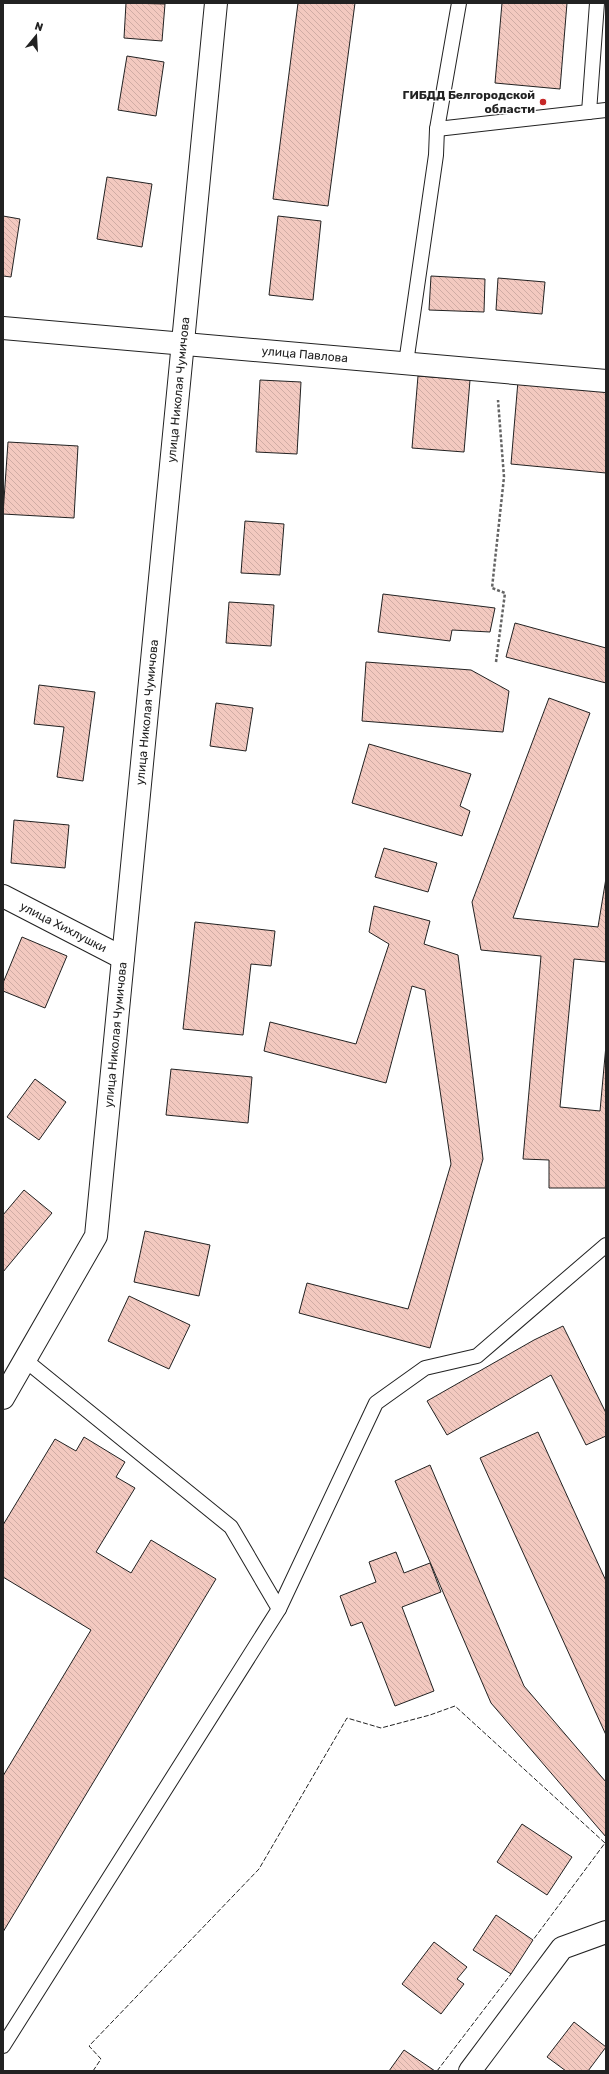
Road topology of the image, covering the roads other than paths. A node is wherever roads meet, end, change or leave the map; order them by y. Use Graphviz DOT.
graph roads {
  1 [pos="216,3"];
  2 [pos="459,3"];
  3 [pos="598,3"];
  4 [pos="606,110"];
  5 [pos="589,112"];
  6 [pos="437,129"];
  7 [pos="3,328"];
  8 [pos="183,344"];
  9 [pos="406,363"];
  10 [pos="606,381"];
  11 [pos="3,896"];
  12 [pos="123,958"];
  13 [pos="606,1245"];
  14 [pos="25,1360"];
  15 [pos="3,1398"];
  16 [pos="279,1609"];
  17 [pos="606,1932"];
  18 [pos="3,2046"];
  19 [pos="470,2071"];
  1 -- 8 [label="street, улица Николая Чумичова"];
  2 -- 6 [label="lane"];
  3 -- 5 [label="lane"];
  4 -- 5 [label="lane"];
  5 -- 6 [label="lane"];
  6 -- 9 [label="lane"];
  7 -- 8 [label="street, улица Павлова"];
  8 -- 9 [label="street, улица Павлова"];
  8 -- 12 [label="street, улица Николая Чумичова"];
  9 -- 10 [label="street, улица Павлова"];
  11 -- 12 [label="street, улица Хихлушки"];
  12 -- 14 [label="street, улица Николая Чумичова"];
  13 -- 16 [label="lane"];
  14 -- 15 [label="street, улица Николая Чумичова"];
  14 -- 16 [label="lane"];
  16 -- 18 [label="lane"];
  17 -- 19 [label="street"];
}
